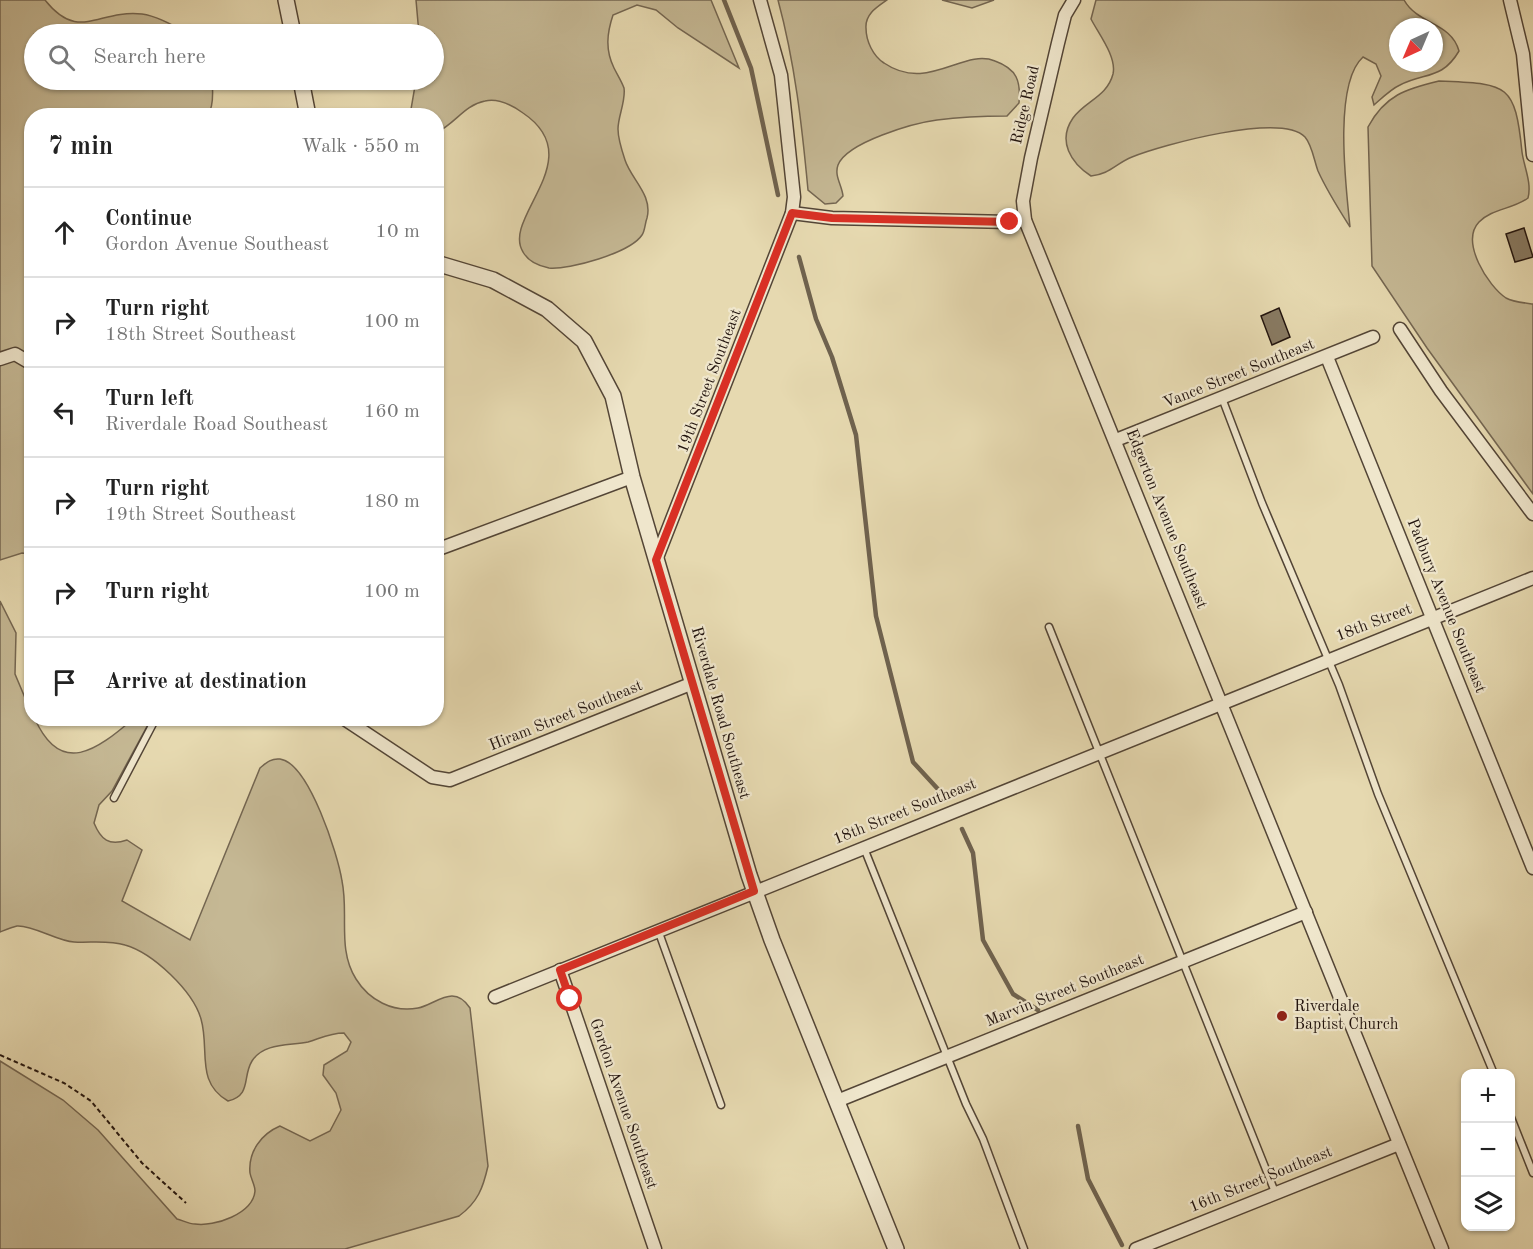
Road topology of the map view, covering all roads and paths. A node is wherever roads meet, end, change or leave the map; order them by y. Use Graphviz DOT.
graph roads {
  1 [pos="286,0"];
  2 [pos="760,0"];
  3 [pos="1074,0"];
  4 [pos="1510,0"];
  5 [pos="291,24"];
  6 [pos="303,90"];
  7 [pos="306,108"];
  8 [pos="1533,155"];
  9 [pos="792,213"];
  10 [pos="1025,220"];
  11 [pos="444,265"];
  12 [pos="1400,329"];
  13 [pos="1373,337"];
  14 [pos="1327,357"];
  15 [pos="0,359"];
  16 [pos="24,359"];
  17 [pos="1222,398"];
  18 [pos="1116,440"];
  19 [pos="632,477"];
  20 [pos="1533,514"];
  21 [pos="444,547"];
  22 [pos="656,560"];
  23 [pos="1533,578"];
  24 [pos="1433,618"];
  25 [pos="1049,627"];
  26 [pos="1328,659"];
  27 [pos="693,683"];
  28 [pos="1222,702"];
  29 [pos="152,726"];
  30 [pos="355,726"];
  31 [pos="1098,752"];
  32 [pos="114,798"];
  33 [pos="863,846"];
  34 [pos="1533,868"];
  35 [pos="754,891"];
  36 [pos="1306,912"];
  37 [pos="658,930"];
  38 [pos="1182,962"];
  39 [pos="560,970"];
  40 [pos="495,997"];
  41 [pos="0,1054"];
  42 [pos="948,1057"];
  43 [pos="1492,1069"];
  44 [pos="837,1101"];
  45 [pos="721,1105"];
  46 [pos="1513,1123"];
  47 [pos="1400,1144"];
  48 [pos="1533,1173"];
  49 [pos="1275,1192"];
  50 [pos="186,1203"];
  51 [pos="655,1249"];
  52 [pos="896,1249"];
  53 [pos="1024,1249"];
  54 [pos="1136,1249"];
  55 [pos="1442,1249"];
  1 -- 5 [label="street"];
  2 -- 9 [label="street"];
  3 -- 10 [label="street, Ridge Road"];
  4 -- 8 [label="street"];
  6 -- 7 [label="street"];
  9 -- 10 [label="street"];
  9 -- 22 [label="street, 19th Street Southeast"];
  10 -- 18 [label="street, Edgerton Avenue Southeast"];
  11 -- 19 [label="street, Riverdale Road Southeast"];
  12 -- 20 [label="street"];
  13 -- 14 [label="street, Vance Street Southeast"];
  14 -- 17 [label="street, Vance Street Southeast"];
  14 -- 24 [label="street, Padbury Avenue Southeast"];
  15 -- 16 [label="street"];
  17 -- 18 [label="street, Vance Street Southeast"];
  17 -- 26 [label="lane"];
  18 -- 28 [label="street, Edgerton Avenue Southeast"];
  19 -- 21 [label="street"];
  19 -- 22 [label="street, Riverdale Road Southeast"];
  22 -- 27 [label="street, Riverdale Road Southeast"];
  23 -- 24 [label="street, 18th Street"];
  24 -- 26 [label="street, 18th Street"];
  24 -- 34 [label="street, Padbury Avenue Southeast"];
  25 -- 31 [label="lane"];
  26 -- 28 [label="street, 18th Street Southeast"];
  26 -- 43 [label="lane"];
  27 -- 30 [label="street, Hiram Street Southeast"];
  27 -- 35 [label="street, Riverdale Road Southeast"];
  28 -- 31 [label="street, 18th Street Southeast"];
  28 -- 36 [label="street, Edgerton Avenue Southeast"];
  29 -- 32 [label="lane"];
  31 -- 33 [label="street, 18th Street Southeast"];
  31 -- 38 [label="lane"];
  33 -- 35 [label="street, 18th Street Southeast"];
  33 -- 42 [label="lane"];
  35 -- 37 [label="street, 18th Street Southeast"];
  35 -- 44 [label="street, Riverdale Road Southeast"];
  36 -- 38 [label="street, Marvin Street Southeast"];
  36 -- 47 [label="street, Edgerton Avenue Southeast"];
  37 -- 39 [label="street, 18th Street Southeast"];
  37 -- 45 [label="lane"];
  38 -- 42 [label="street, Marvin Street Southeast"];
  38 -- 49 [label="lane"];
  39 -- 40 [label="street, 18th Street Southeast"];
  39 -- 51 [label="street, Gordon Avenue Southeast"];
  41 -- 50 [label="path"];
  42 -- 44 [label="street, Marvin Street Southeast"];
  42 -- 53 [label="lane"];
  44 -- 52 [label="street, Riverdale Road Southeast"];
  46 -- 48 [label="lane"];
  47 -- 49 [label="street, 16th Street Southeast"];
  47 -- 55 [label="street, Edgerton Avenue Southeast"];
  49 -- 54 [label="street, 16th Street Southeast"];
}
